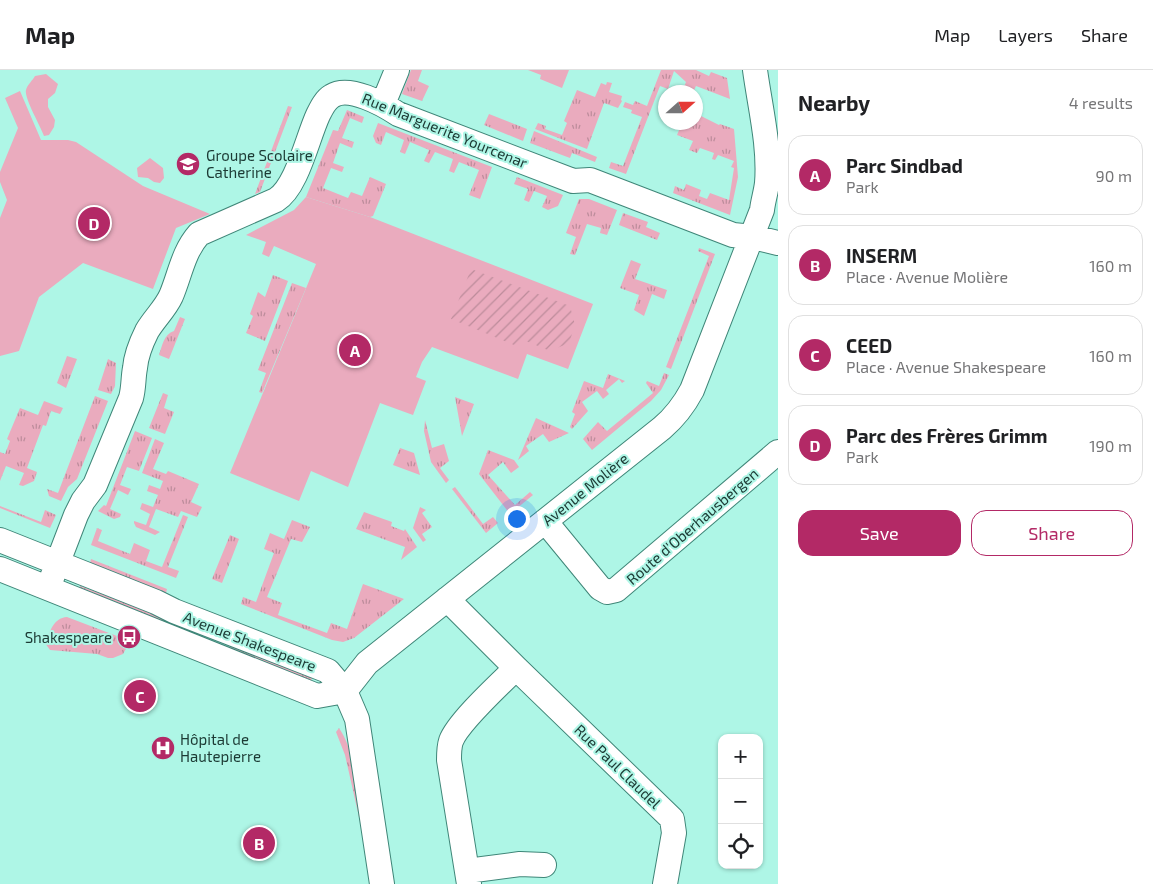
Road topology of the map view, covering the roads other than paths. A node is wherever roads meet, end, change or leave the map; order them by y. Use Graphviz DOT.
graph roads {
  1 [pos="397,70"];
  2 [pos="755,70"];
  3 [pos="383,104"];
  4 [pos="753,237"];
  5 [pos="778,243"];
  6 [pos="778,452"];
  7 [pos="546,521"];
  8 [pos="0,540"];
  9 [pos="58,564"];
  10 [pos="0,570"];
  11 [pos="48,588"];
  12 [pos="447,599"];
  13 [pos="516,668"];
  14 [pos="345,690"];
  15 [pos="544,865"];
  16 [pos="468,878"];
  17 [pos="382,884"];
  18 [pos="665,884"];
  1 -- 3 [label="street"];
  2 -- 4 [label="street, Avenue Molière"];
  3 -- 4 [label="street, Rue Marguerite Yourcenar"];
  3 -- 9 [label="street, Rue Marguerite Yourcenar"];
  4 -- 5 [label="street, Rue Marguerite Yourcenar"];
  4 -- 7 [label="street, Avenue Molière"];
  6 -- 7 [label="street, Route d'Oberhausbergen"];
  7 -- 12 [label="street, Avenue Molière"];
  8 -- 9 [label="street, Avenue Shakespeare"];
  9 -- 11 [label="street"];
  9 -- 14 [label="street, Avenue Shakespeare"];
  10 -- 11 [label="street, Avenue Shakespeare"];
  11 -- 14 [label="street, Avenue Shakespeare"];
  12 -- 13 [label="street, Rue Paul Claudel"];
  12 -- 14 [label="street, Avenue Molière"];
  13 -- 16 [label="street"];
  13 -- 18 [label="street, Rue Paul Claudel"];
  14 -- 17 [label="street"];
  15 -- 16 [label="street"];
}
